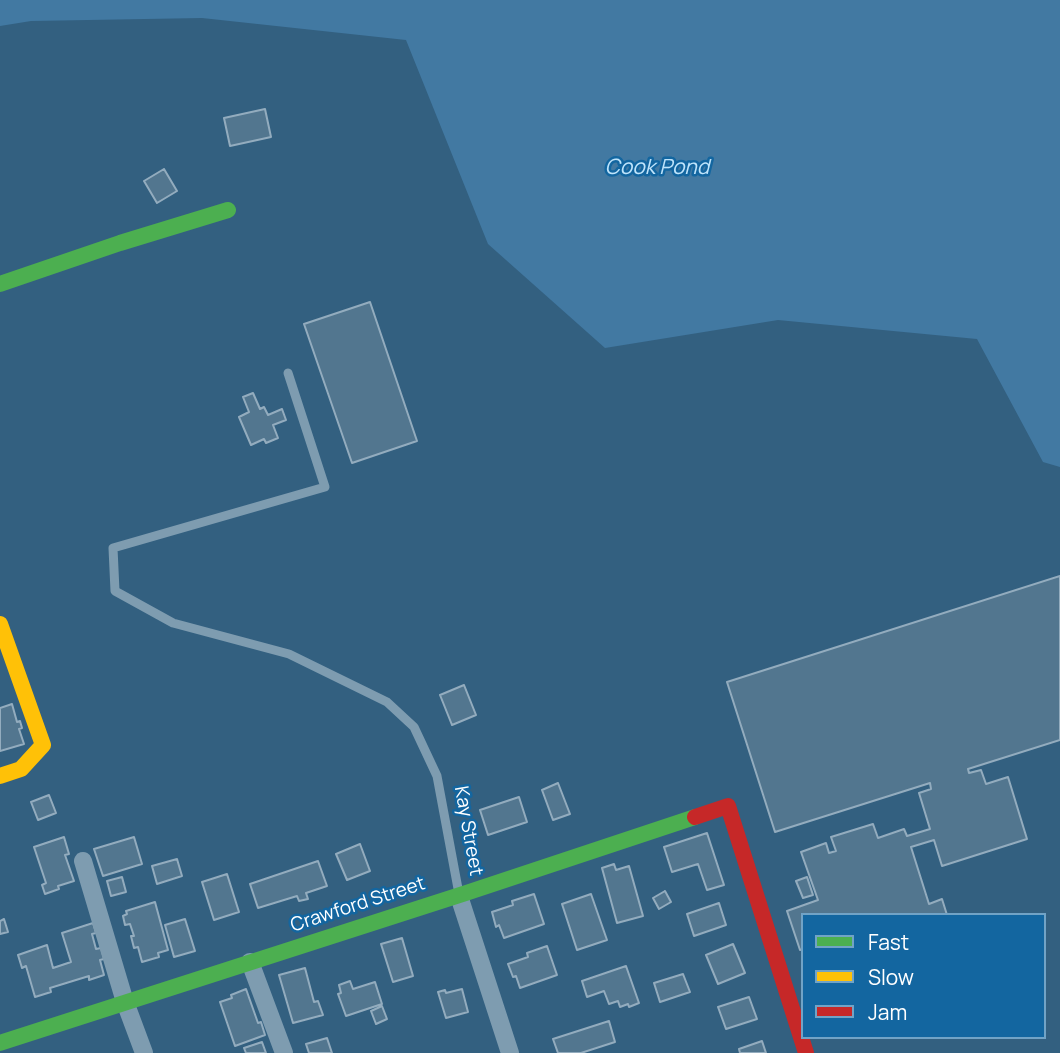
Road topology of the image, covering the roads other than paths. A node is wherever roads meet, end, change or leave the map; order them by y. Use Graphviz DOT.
graph roads {
  1 [pos="228,210"];
  2 [pos="0,284"];
  3 [pos="288,373"];
  4 [pos="0,624"];
  5 [pos="0,776"];
  6 [pos="83,861"];
  7 [pos="459,895"];
  8 [pos="250,962"];
  9 [pos="125,1002"];
  10 [pos="801,1037"];
  11 [pos="0,1043"];
  12 [pos="144,1053"];
  13 [pos="284,1053"];
  14 [pos="510,1053"];
  1 -- 2 [label="street"];
  3 -- 7 [label="lane, Kay Street"];
  4 -- 5 [label="street"];
  6 -- 9 [label="street"];
  7 -- 8 [label="street, Crawford Street"];
  7 -- 10 [label="street, Crawford Street"];
  7 -- 14 [label="street, Kay Street"];
  8 -- 9 [label="street, Crawford Street"];
  8 -- 13 [label="street"];
  9 -- 11 [label="street, Crawford Street"];
  9 -- 12 [label="street"];
}
